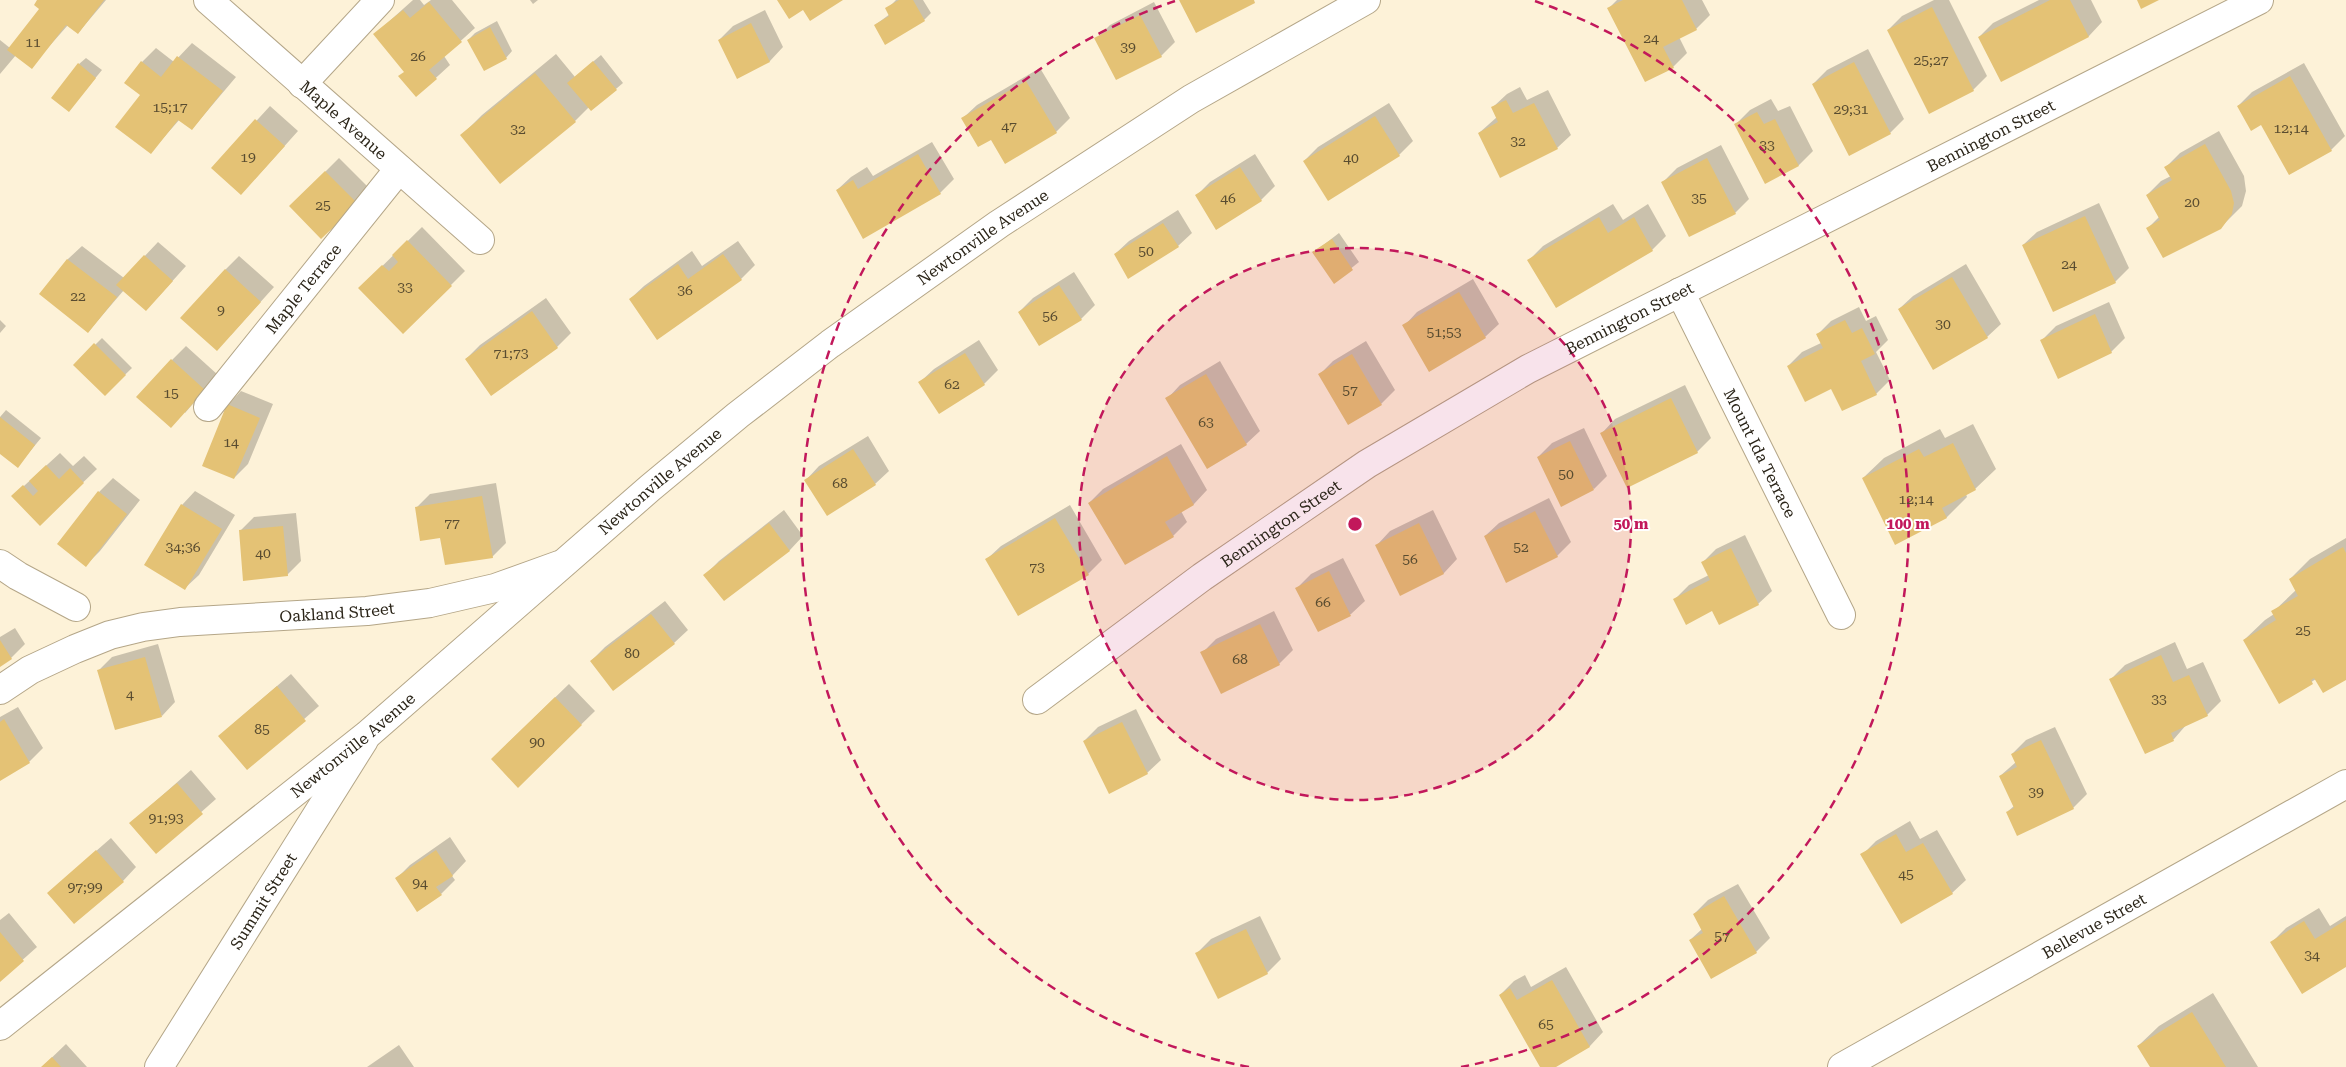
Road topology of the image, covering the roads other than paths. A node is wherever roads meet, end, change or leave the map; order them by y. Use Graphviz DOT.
graph roads {
  1 [pos="208,0"];
  2 [pos="380,0"];
  3 [pos="1366,0"];
  4 [pos="2259,0"];
  5 [pos="302,84"];
  6 [pos="399,168"];
  7 [pos="480,240"];
  8 [pos="1680,292"];
  9 [pos="208,407"];
  10 [pos="0,564"];
  11 [pos="559,565"];
  12 [pos="76,607"];
  13 [pos="1841,615"];
  14 [pos="0,690"];
  15 [pos="1037,700"];
  16 [pos="367,735"];
  17 [pos="2346,784"];
  18 [pos="0,1026"];
  19 [pos="159,1067"];
  20 [pos="1842,1067"];
  1 -- 5 [label="street, Maple Avenue"];
  2 -- 5 [label="street"];
  3 -- 11 [label="street, Newtonville Avenue"];
  4 -- 8 [label="street, Bennington Street"];
  5 -- 6 [label="street, Maple Avenue"];
  6 -- 7 [label="street, Maple Avenue"];
  6 -- 9 [label="street, Maple Terrace"];
  8 -- 13 [label="street, Mount Ida Terrace"];
  8 -- 15 [label="street, Bennington Street"];
  10 -- 12 [label="street"];
  11 -- 14 [label="street, Oakland Street"];
  11 -- 16 [label="street, Newtonville Avenue"];
  16 -- 18 [label="street, Newtonville Avenue"];
  16 -- 19 [label="street, Summit Street"];
  17 -- 20 [label="street, Bellevue Street"];
}
